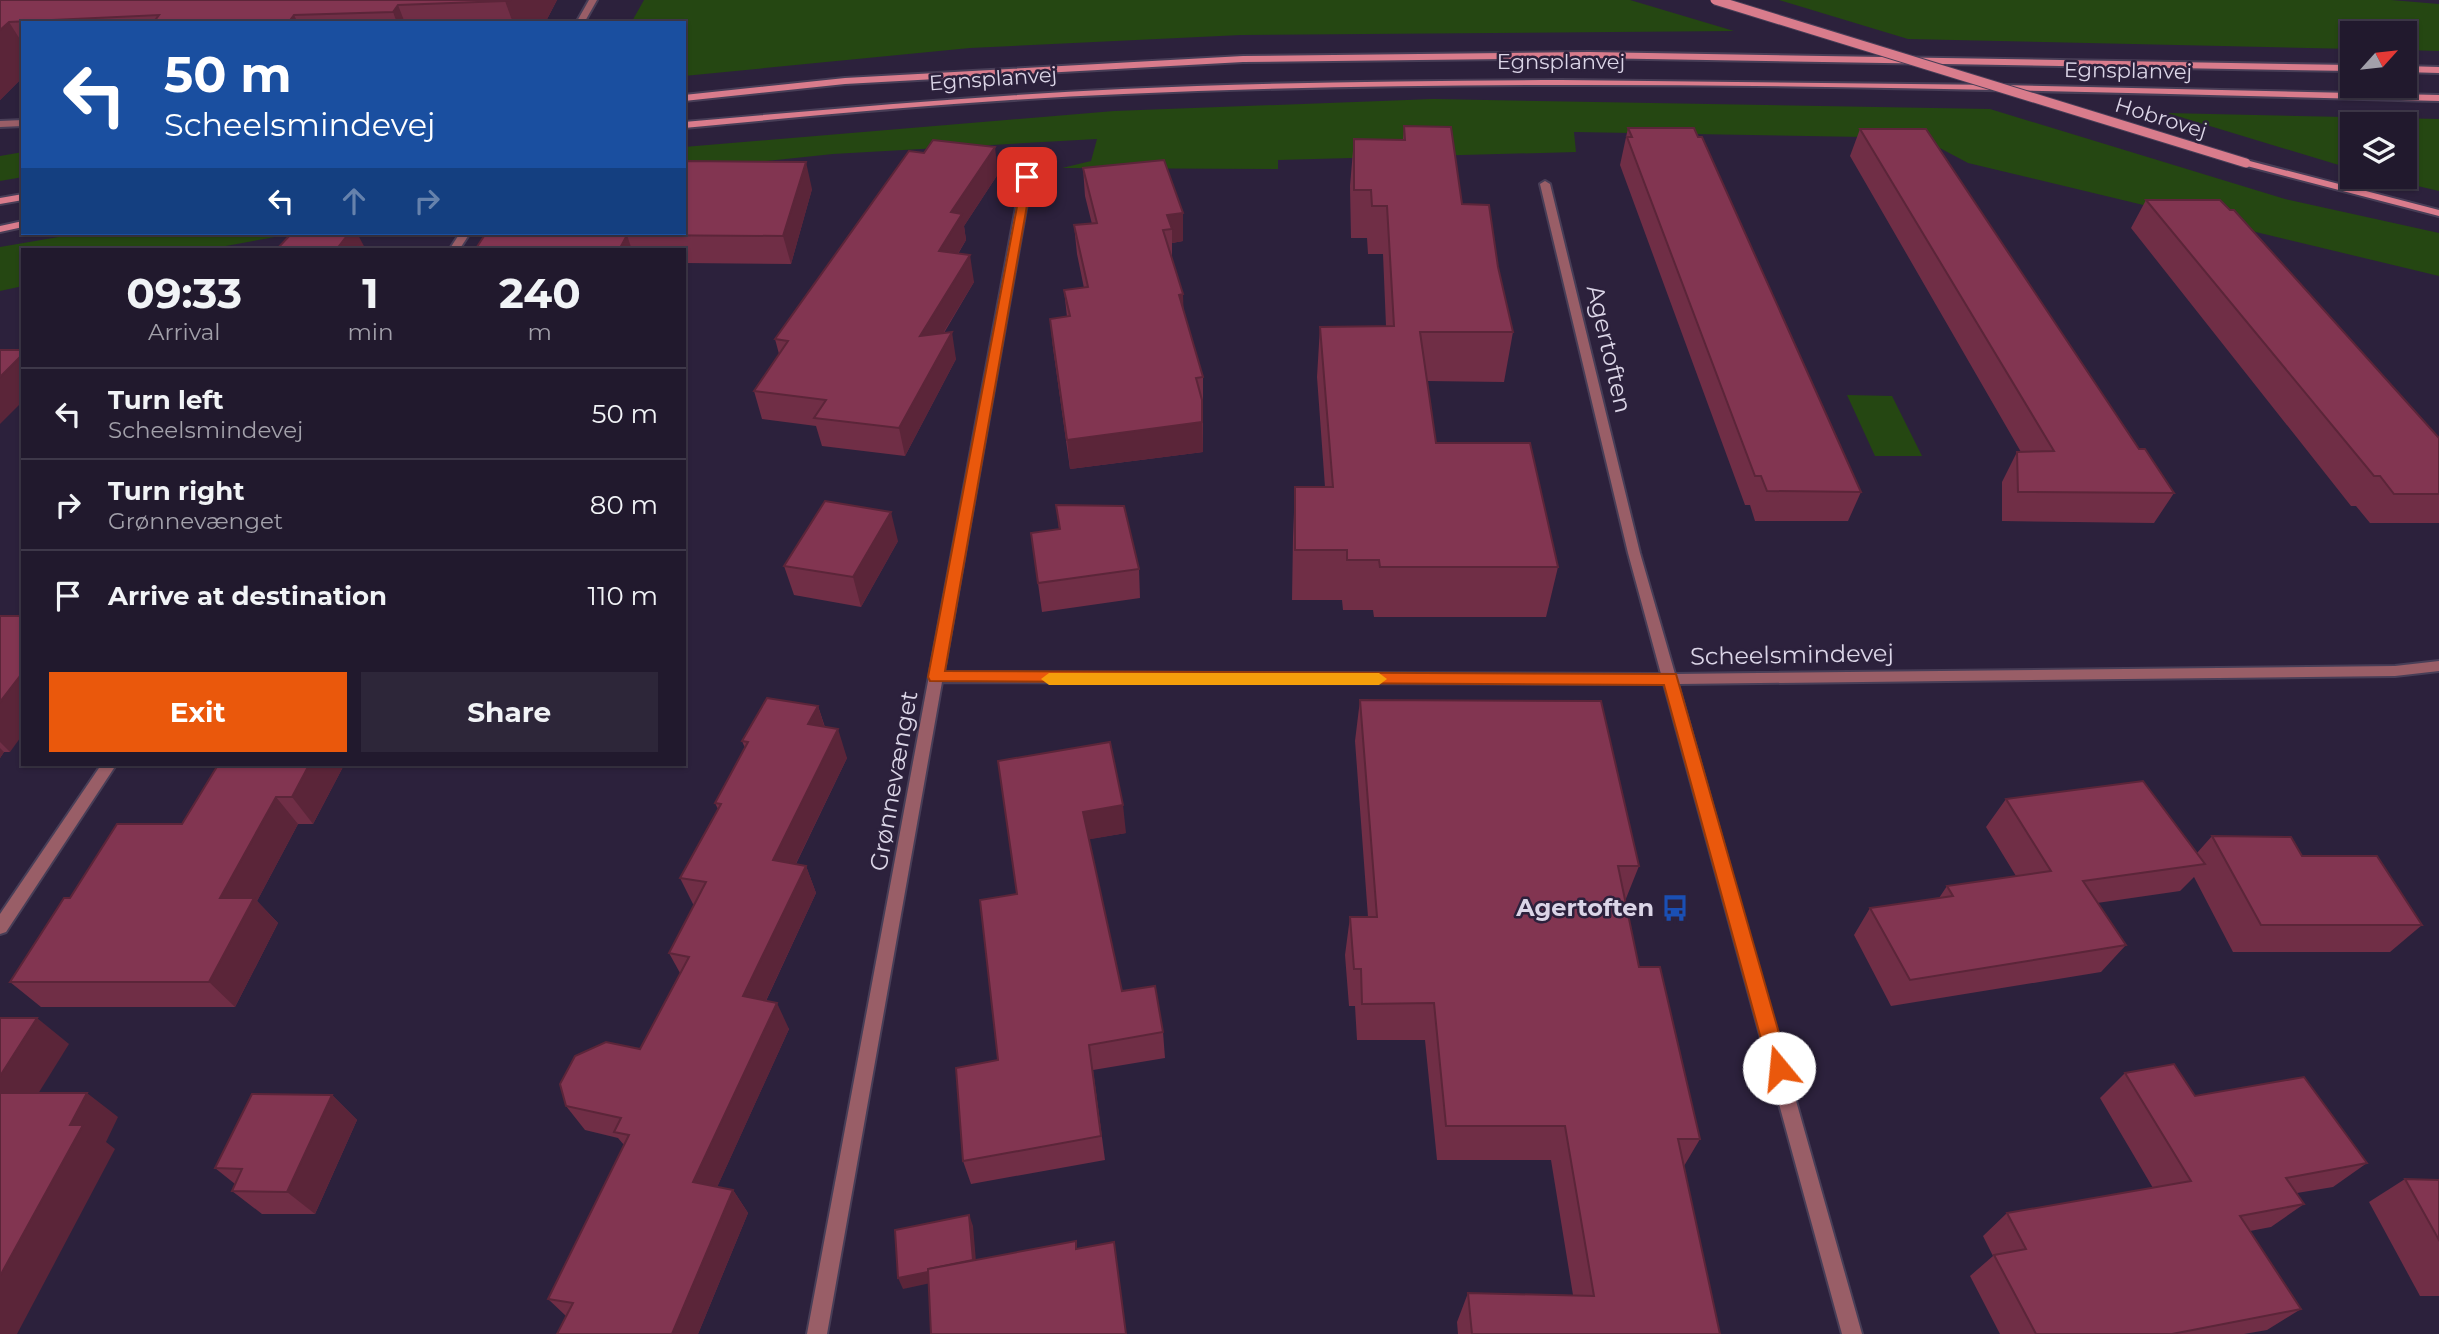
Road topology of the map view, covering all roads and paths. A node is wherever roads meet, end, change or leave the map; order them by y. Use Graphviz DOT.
graph roads {
  1 [pos="593,0"];
  2 [pos="1715,0"];
  3 [pos="581,21"];
  4 [pos="2340,68"];
  5 [pos="2417,69"];
  6 [pos="2439,70"];
  7 [pos="686,98"];
  8 [pos="2439,98"];
  9 [pos="21,123"];
  10 [pos="0,124"];
  11 [pos="686,125"];
  12 [pos="1031,153"];
  13 [pos="1545,184"];
  14 [pos="21,197"];
  15 [pos="0,201"];
  16 [pos="2439,213"];
  17 [pos="21,224"];
  18 [pos="0,229"];
  19 [pos="2439,666"];
  20 [pos="936,677"];
  21 [pos="1670,679"];
  22 [pos="109,766"];
  23 [pos="0,927"];
  24 [pos="817,1334"];
  25 [pos="1852,1334"];
  1 -- 3 [label="street"];
  2 -- 16 [label="main road, Hobrovej, bridge"];
  4 -- 7 [label="main road, Egnsplanvej"];
  5 -- 6 [label="main road"];
  8 -- 11 [label="main road, Egnsplanvej"];
  9 -- 10 [label="street"];
  12 -- 20 [label="street, Grønnevænget"];
  13 -- 21 [label="street, Agertoften"];
  14 -- 15 [label="main road"];
  17 -- 18 [label="main road"];
  19 -- 21 [label="street, Scheelsmindevej"];
  20 -- 21 [label="street, Scheelsmindevej"];
  20 -- 24 [label="street, Grønnevænget"];
  21 -- 25 [label="street, Agertoften"];
  22 -- 23 [label="street"];
}
